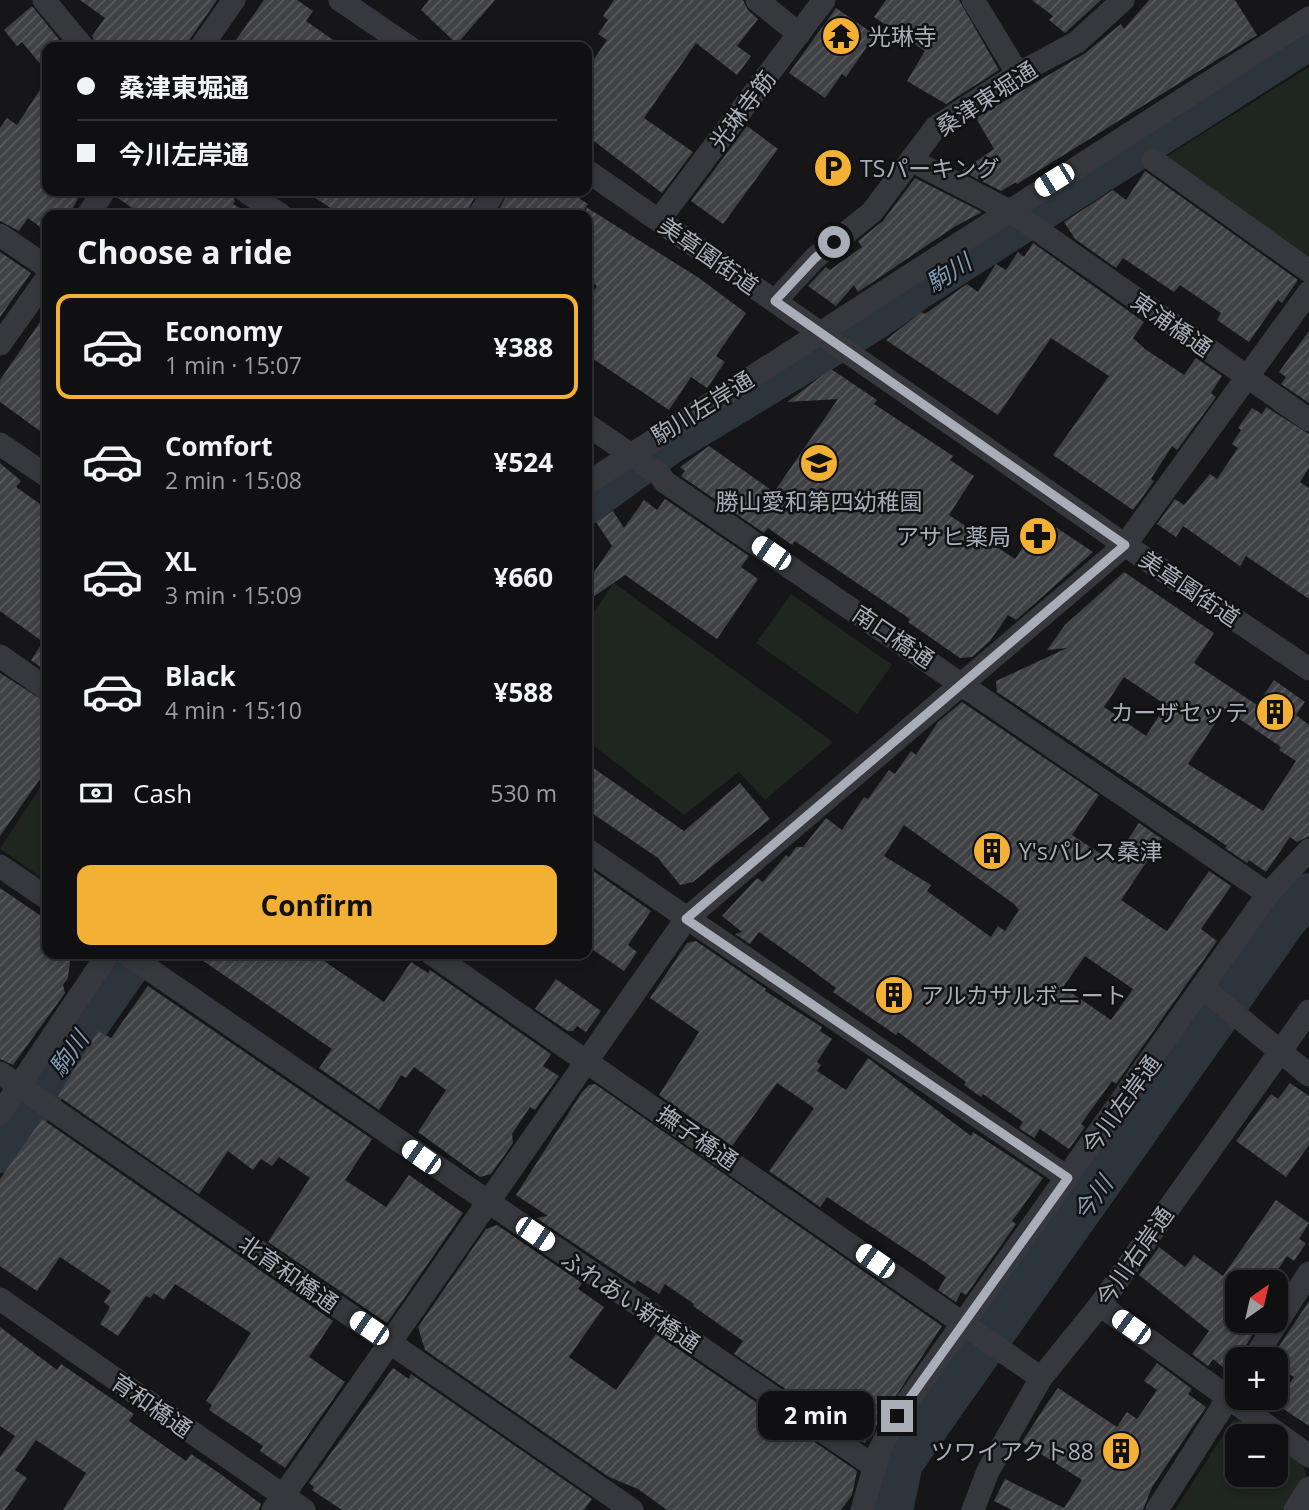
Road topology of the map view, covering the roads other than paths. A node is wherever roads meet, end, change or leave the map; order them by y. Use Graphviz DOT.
graph roads {
  1 [pos="44,0"];
  2 [pos="234,0"];
  3 [pos="340,0"];
  4 [pos="757,0"];
  5 [pos="824,0"];
  6 [pos="973,0"];
  7 [pos="1123,0"];
  8 [pos="1309,18"];
  9 [pos="799,34"];
  10 [pos="79,42"];
  11 [pos="205,42"];
  12 [pos="402,42"];
  13 [pos="1018,74"];
  14 [pos="911,160"];
  15 [pos="1153,160"];
  16 [pos="592,174"];
  17 [pos="252,196"];
  18 [pos="274,210"];
  19 [pos="1012,212"];
  20 [pos="659,220"];
  21 [pos="0,235"];
  22 [pos="42,264"];
  23 [pos="1309,271"];
  24 [pos="42,285"];
  25 [pos="1309,292"];
  26 [pos="775,301"];
  27 [pos="826,338"];
  28 [pos="0,344"];
  29 [pos="1249,379"];
  30 [pos="1309,420"];
  31 [pos="592,428"];
  32 [pos="0,444"];
  33 [pos="633,456"];
  34 [pos="42,473"];
  35 [pos="592,480"];
  36 [pos="1125,545"];
  37 [pos="0,656"];
  38 [pos="1309,669"];
  39 [pos="964,684"];
  40 [pos="42,685"];
  41 [pos="1309,850"];
  42 [pos="592,853"];
  43 [pos="0,866"];
  44 [pos="1268,894"];
  45 [pos="42,895"];
  46 [pos="686,919"];
  47 [pos="105,959"];
  48 [pos="134,959"];
  49 [pos="439,959"];
  50 [pos="1210,995"];
  51 [pos="1309,1011"];
  52 [pos="1272,1044"];
  53 [pos="588,1061"];
  54 [pos="0,1073"];
  55 [pos="1309,1074"];
  56 [pos="22,1088"];
  57 [pos="0,1114"];
  58 [pos="1068,1178"];
  59 [pos="489,1203"];
  60 [pos="1309,1273"];
  61 [pos="0,1299"];
  62 [pos="1100,1305"];
  63 [pos="963,1322"];
  64 [pos="389,1343"];
  65 [pos="1261,1347"];
  66 [pos="1041,1378"];
  67 [pos="1225,1386"];
  68 [pos="1225,1404"];
  69 [pos="1255,1410"];
  70 [pos="1309,1456"];
  71 [pos="875,1467"];
  72 [pos="1309,1488"];
  73 [pos="278,1503"];
  74 [pos="304,1510"];
  75 [pos="632,1510"];
  76 [pos="862,1510"];
  77 [pos="973,1510"];
  78 [pos="1157,1510"];
  79 [pos="1295,1510"];
  1 -- 10 [label="street"];
  2 -- 11 [label="street"];
  3 -- 12 [label="street"];
  4 -- 9 [label="street"];
  5 -- 9 [label="street, 光琳寺筋"];
  6 -- 13 [label="street"];
  7 -- 13 [label="street, 桑津東堀通"];
  8 -- 19 [label="street, 駒川左岸通"];
  9 -- 20 [label="street, 光琳寺筋"];
  13 -- 14 [label="street, 桑津東堀通"];
  14 -- 19 [label="street"];
  14 -- 26 [label="street, 桑津東堀通"];
  15 -- 23 [label="street"];
  16 -- 20 [label="street, 美章園街道"];
  17 -- 18 [label="street"];
  19 -- 27 [label="street, 駒川左岸通"];
  19 -- 29 [label="street, 東浦橋通"];
  20 -- 26 [label="street, 美章園街道"];
  21 -- 22 [label="street"];
  24 -- 28 [label="street"];
  25 -- 29 [label="street"];
  26 -- 27 [label="street, 美章園街道"];
  27 -- 33 [label="street, 駒川左岸通"];
  27 -- 36 [label="street, 美章園街道"];
  29 -- 30 [label="street, 東浦橋通"];
  29 -- 36 [label="street"];
  31 -- 33 [label="street"];
  32 -- 34 [label="street"];
  33 -- 35 [label="street, 駒川左岸通"];
  33 -- 39 [label="street, 南口橋通"];
  36 -- 38 [label="street, 美章園街道"];
  36 -- 39 [label="street"];
  37 -- 40 [label="street"];
  39 -- 44 [label="street, 南口橋通"];
  39 -- 46 [label="street"];
  41 -- 44 [label="street, 今川左岸通"];
  42 -- 46 [label="street"];
  43 -- 45 [label="street"];
  44 -- 50 [label="street, 今川左岸通"];
  46 -- 53 [label="street"];
  46 -- 58 [label="street"];
  47 -- 56 [label="street"];
  48 -- 59 [label="street, ふれあい新橋通"];
  49 -- 53 [label="street, 撫子橋通"];
  50 -- 52 [label="street"];
  50 -- 58 [label="street, 今川左岸通"];
  51 -- 52 [label="street, 今川右岸通"];
  52 -- 55 [label="street"];
  52 -- 62 [label="street, 今川右岸通"];
  53 -- 59 [label="street"];
  53 -- 63 [label="street, 撫子橋通"];
  54 -- 56 [label="street"];
  56 -- 57 [label="street"];
  56 -- 64 [label="street, 北育和橋通"];
  58 -- 63 [label="street, 今川左岸通"];
  59 -- 64 [label="street"];
  59 -- 71 [label="street, ふれあい新橋通"];
  60 -- 65 [label="street"];
  61 -- 73 [label="street, 育和橋通"];
  62 -- 66 [label="street, 今川右岸通"];
  62 -- 67 [label="street"];
  63 -- 66 [label="street, 撫子橋通"];
  63 -- 71 [label="street, 今川左岸通"];
  64 -- 73 [label="street"];
  64 -- 75 [label="street, 北育和橋通"];
  66 -- 77 [label="street, 今川右岸通"];
  68 -- 78 [label="street"];
  69 -- 70 [label="street"];
  71 -- 76 [label="street, 今川左岸通"];
  72 -- 79 [label="street"];
  73 -- 74 [label="street, 育和橋通"];
}
